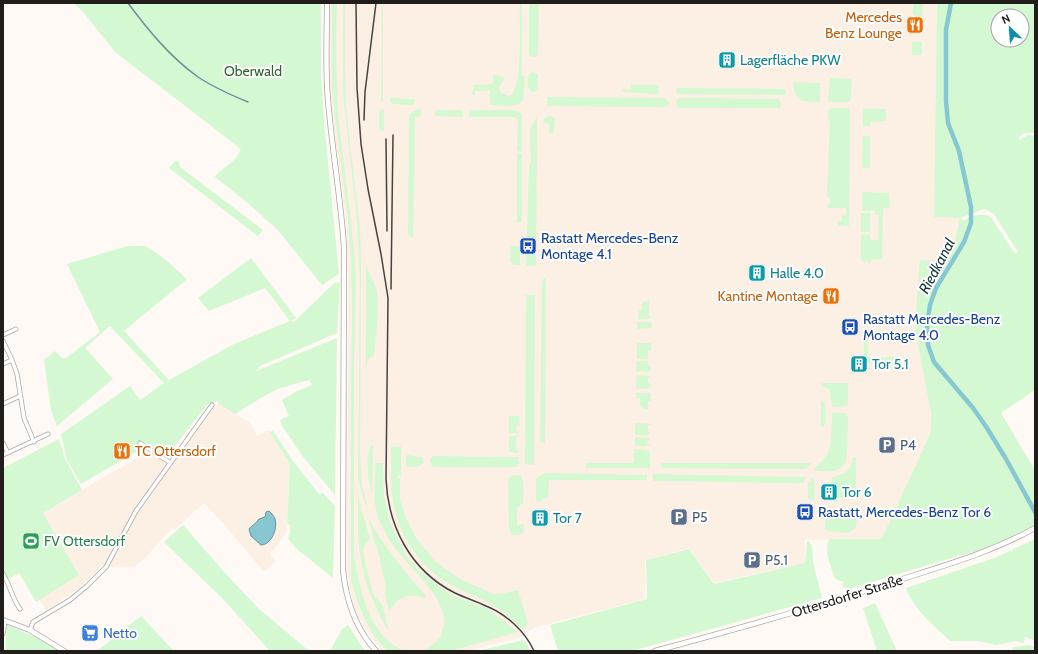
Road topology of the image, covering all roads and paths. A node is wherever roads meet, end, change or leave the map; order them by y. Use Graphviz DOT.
graph roads {
  1 [pos="327,3"];
  2 [pos="16,329"];
  3 [pos="3,335"];
  4 [pos="3,341"];
  5 [pos="12,360"];
  6 [pos="3,364"];
  7 [pos="20,396"];
  8 [pos="3,404"];
  9 [pos="212,405"];
  10 [pos="48,434"];
  11 [pos="34,442"];
  12 [pos="3,443"];
  13 [pos="140,443"];
  14 [pos="8,453"];
  15 [pos="3,455"];
  16 [pos="169,462"];
  17 [pos="1035,528"];
  18 [pos="3,574"];
  19 [pos="20,609"];
  20 [pos="4,621"];
  21 [pos="30,630"];
  22 [pos="3,634"];
  23 [pos="370,644"];
  24 [pos="64,651"];
  25 [pos="372,651"];
  26 [pos="376,651"];
  27 [pos="655,651"];
  1 -- 23 [label="street"];
  2 -- 3 [label="street"];
  4 -- 5 [label="street"];
  5 -- 6 [label="street"];
  5 -- 7 [label="street"];
  7 -- 8 [label="street"];
  7 -- 11 [label="street"];
  9 -- 16 [label="street"];
  10 -- 11 [label="street"];
  11 -- 14 [label="street"];
  12 -- 14 [label="street"];
  13 -- 16 [label="street"];
  14 -- 15 [label="street"];
  16 -- 21 [label="street"];
  17 -- 27 [label="street, Ottersdorfer Straße"];
  18 -- 19 [label="street"];
  20 -- 21 [label="street"];
  20 -- 22 [label="street"];
  21 -- 24 [label="street"];
  23 -- 25 [label="street"];
  23 -- 26 [label="street"];
}
